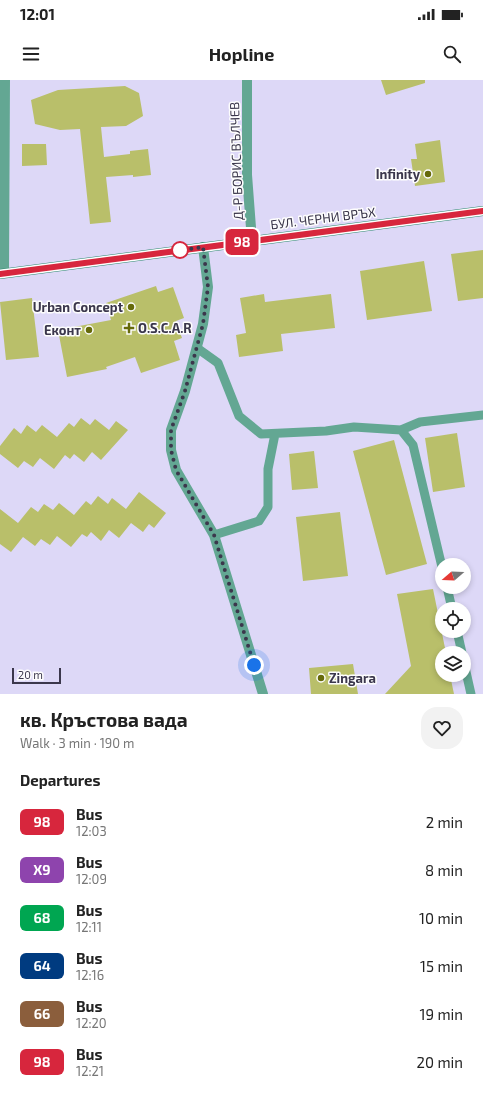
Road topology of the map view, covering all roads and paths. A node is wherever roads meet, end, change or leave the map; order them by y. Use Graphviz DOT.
graph roads {
  1 [pos="5,80"];
  2 [pos="247,80"];
  3 [pos="483,210"];
  4 [pos="252,241"];
  5 [pos="203,247"];
  6 [pos="2,273"];
  7 [pos="197,348"];
  8 [pos="483,415"];
  9 [pos="401,430"];
  10 [pos="275,434"];
  11 [pos="214,535"];
  12 [pos="440,558"];
  13 [pos="468,682"];
  14 [pos="263,694"];
  15 [pos="471,694"];
  1 -- 6 [label="street"];
  2 -- 4 [label="street, Д-Р БОРИС ВЪЛЧЕВ"];
  3 -- 4 [label="main road, БУЛ. ЧЕРНИ ВРЪХ"];
  4 -- 5 [label="main road, БУЛ. ЧЕРНИ ВРЪХ"];
  5 -- 6 [label="main road, БУЛ. ЧЕРНИ ВРЪХ"];
  5 -- 7 [label="street"];
  7 -- 10 [label="lane"];
  7 -- 11 [label="street"];
  8 -- 9 [label="lane"];
  9 -- 10 [label="lane"];
  9 -- 12 [label="lane"];
  10 -- 11 [label="lane"];
  11 -- 14 [label="street"];
  13 -- 15 [label="lane"];
}
